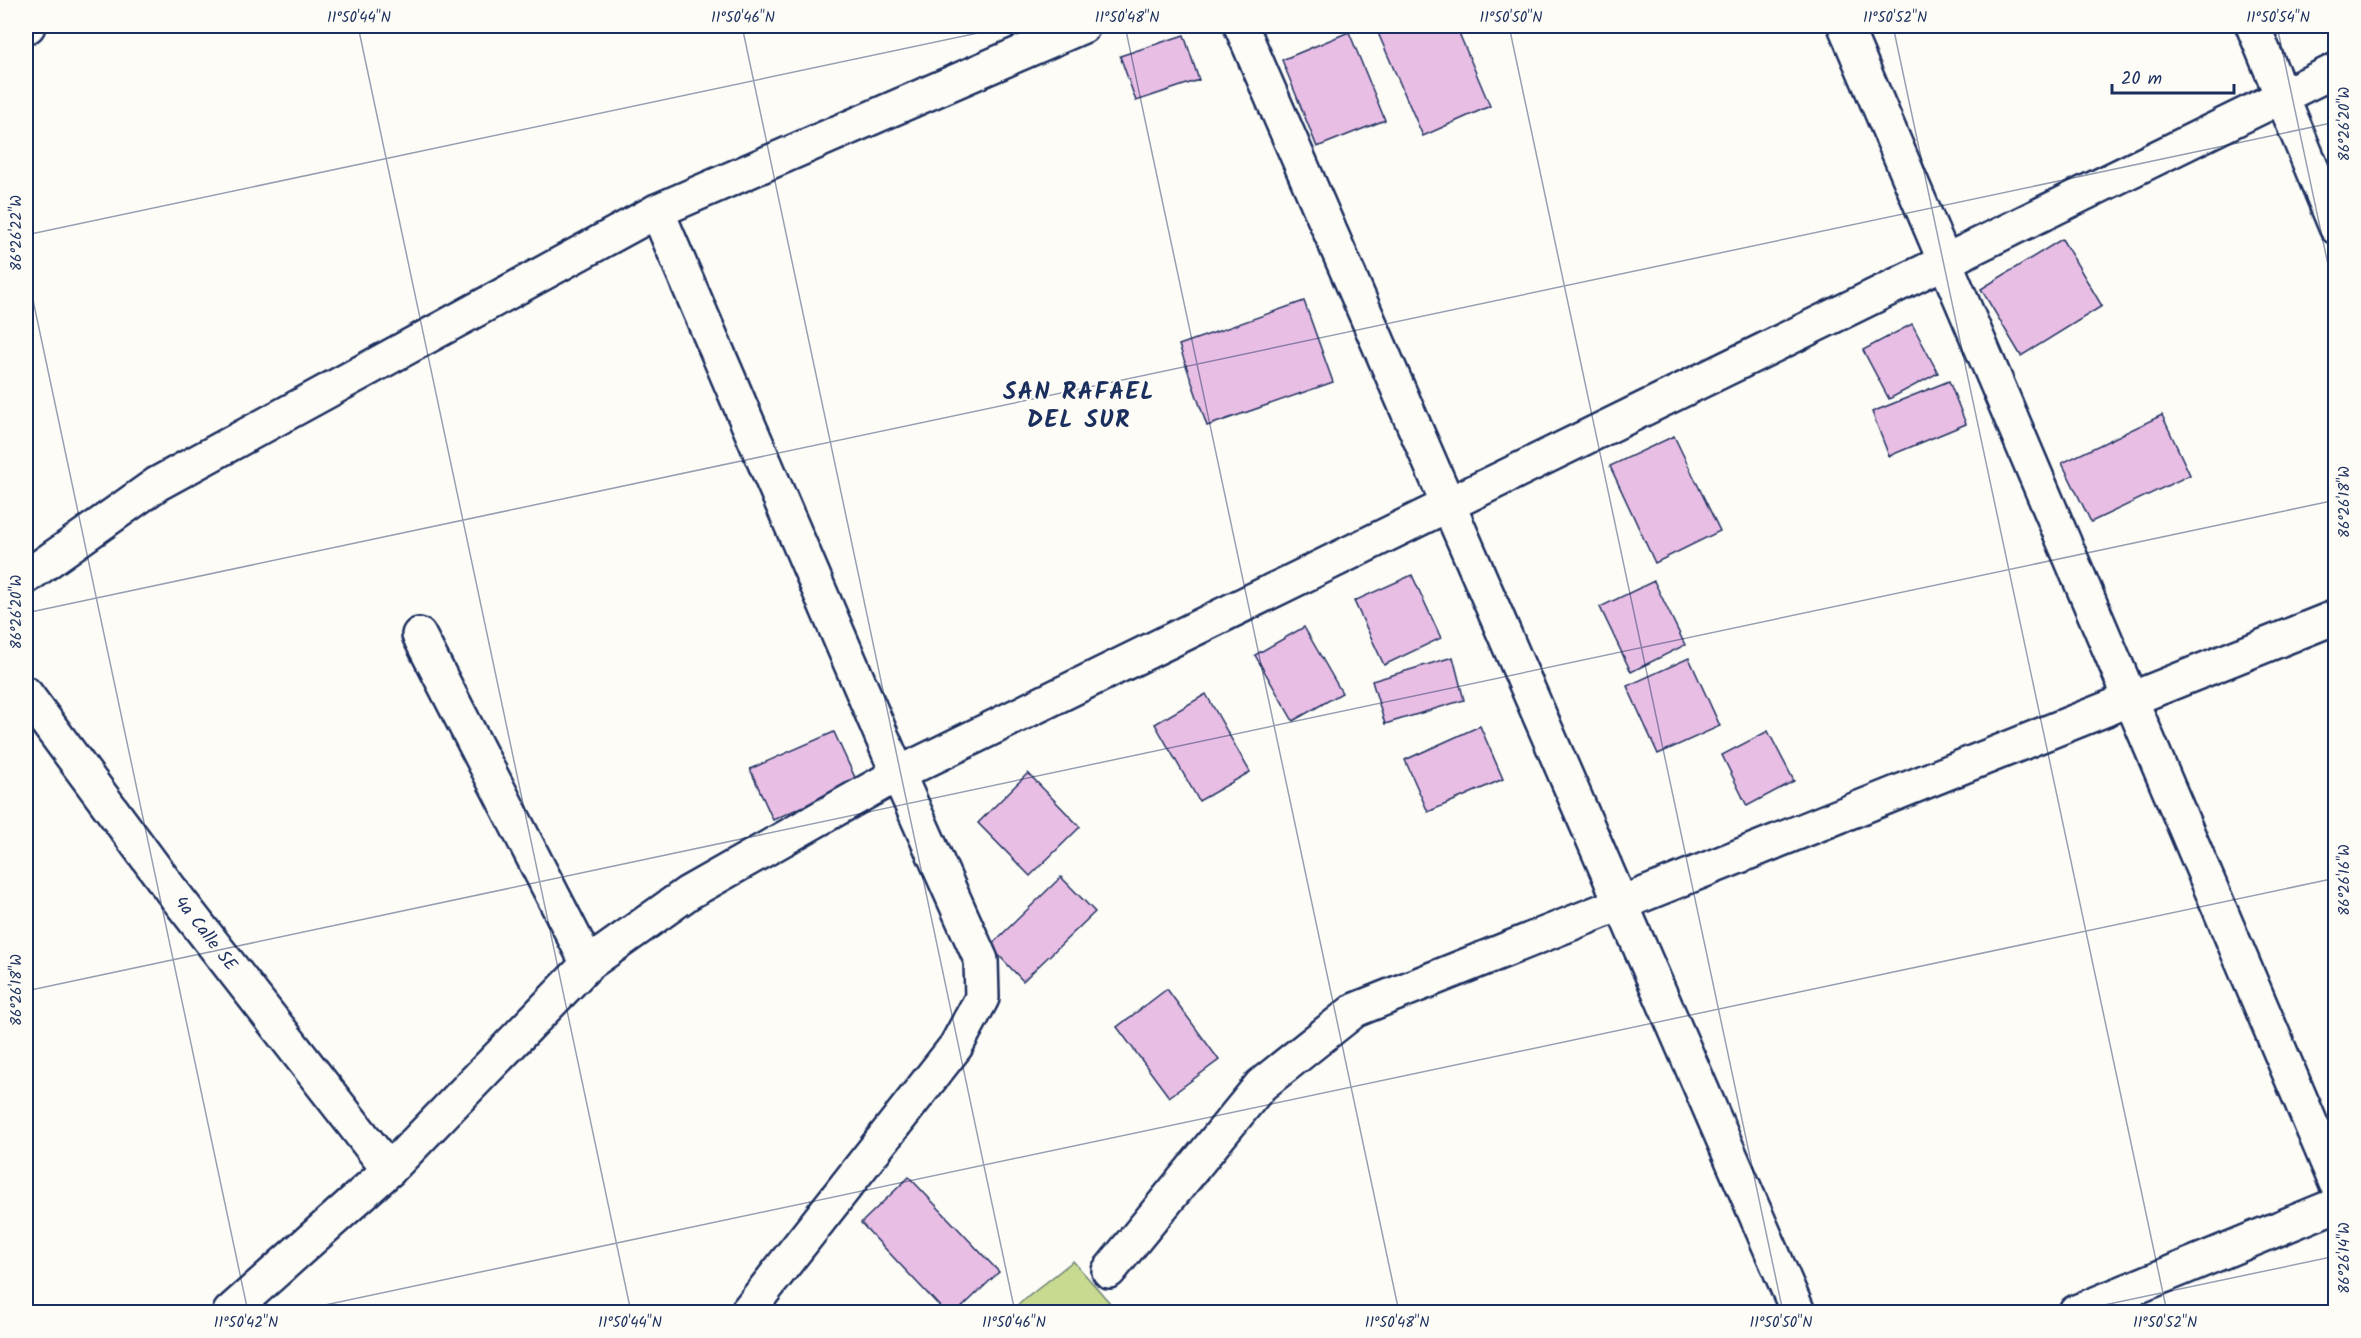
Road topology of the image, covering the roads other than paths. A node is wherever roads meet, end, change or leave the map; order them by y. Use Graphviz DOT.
graph roads {
  1 [pos="1083,26"];
  2 [pos="1241,26"];
  3 [pos="1845,26"];
  4 [pos="2253,26"];
  5 [pos="2336,70"];
  6 [pos="2283,96"];
  7 [pos="657,211"];
  8 [pos="2336,227"];
  9 [pos="1944,260"];
  10 [pos="1448,502"];
  11 [pos="26,578"];
  12 [pos="2336,617"];
  13 [pos="419,635"];
  14 [pos="26,694"];
  15 [pos="2130,698"];
  16 [pos="898,774"];
  17 [pos="1621,903"];
  18 [pos="588,964"];
  19 [pos="389,1170"];
  20 [pos="2336,1183"];
  21 [pos="2336,1205"];
  22 [pos="1109,1271"];
  23 [pos="230,1312"];
  24 [pos="747,1312"];
  25 [pos="1798,1312"];
  26 [pos="2076,1312"];
  1 -- 7 [label="street"];
  2 -- 10 [label="street"];
  3 -- 9 [label="street"];
  4 -- 6 [label="street"];
  5 -- 6 [label="street"];
  6 -- 8 [label="street"];
  6 -- 9 [label="street"];
  7 -- 11 [label="street"];
  7 -- 16 [label="street"];
  9 -- 10 [label="street"];
  9 -- 15 [label="street"];
  10 -- 16 [label="street"];
  10 -- 17 [label="street"];
  12 -- 15 [label="street"];
  13 -- 18 [label="street"];
  14 -- 19 [label="street, 4a Calle SE"];
  15 -- 17 [label="street"];
  15 -- 20 [label="street"];
  16 -- 18 [label="street"];
  16 -- 24 [label="street"];
  17 -- 22 [label="street"];
  17 -- 25 [label="street"];
  18 -- 19 [label="street"];
  19 -- 23 [label="street"];
  21 -- 26 [label="street"];
}
